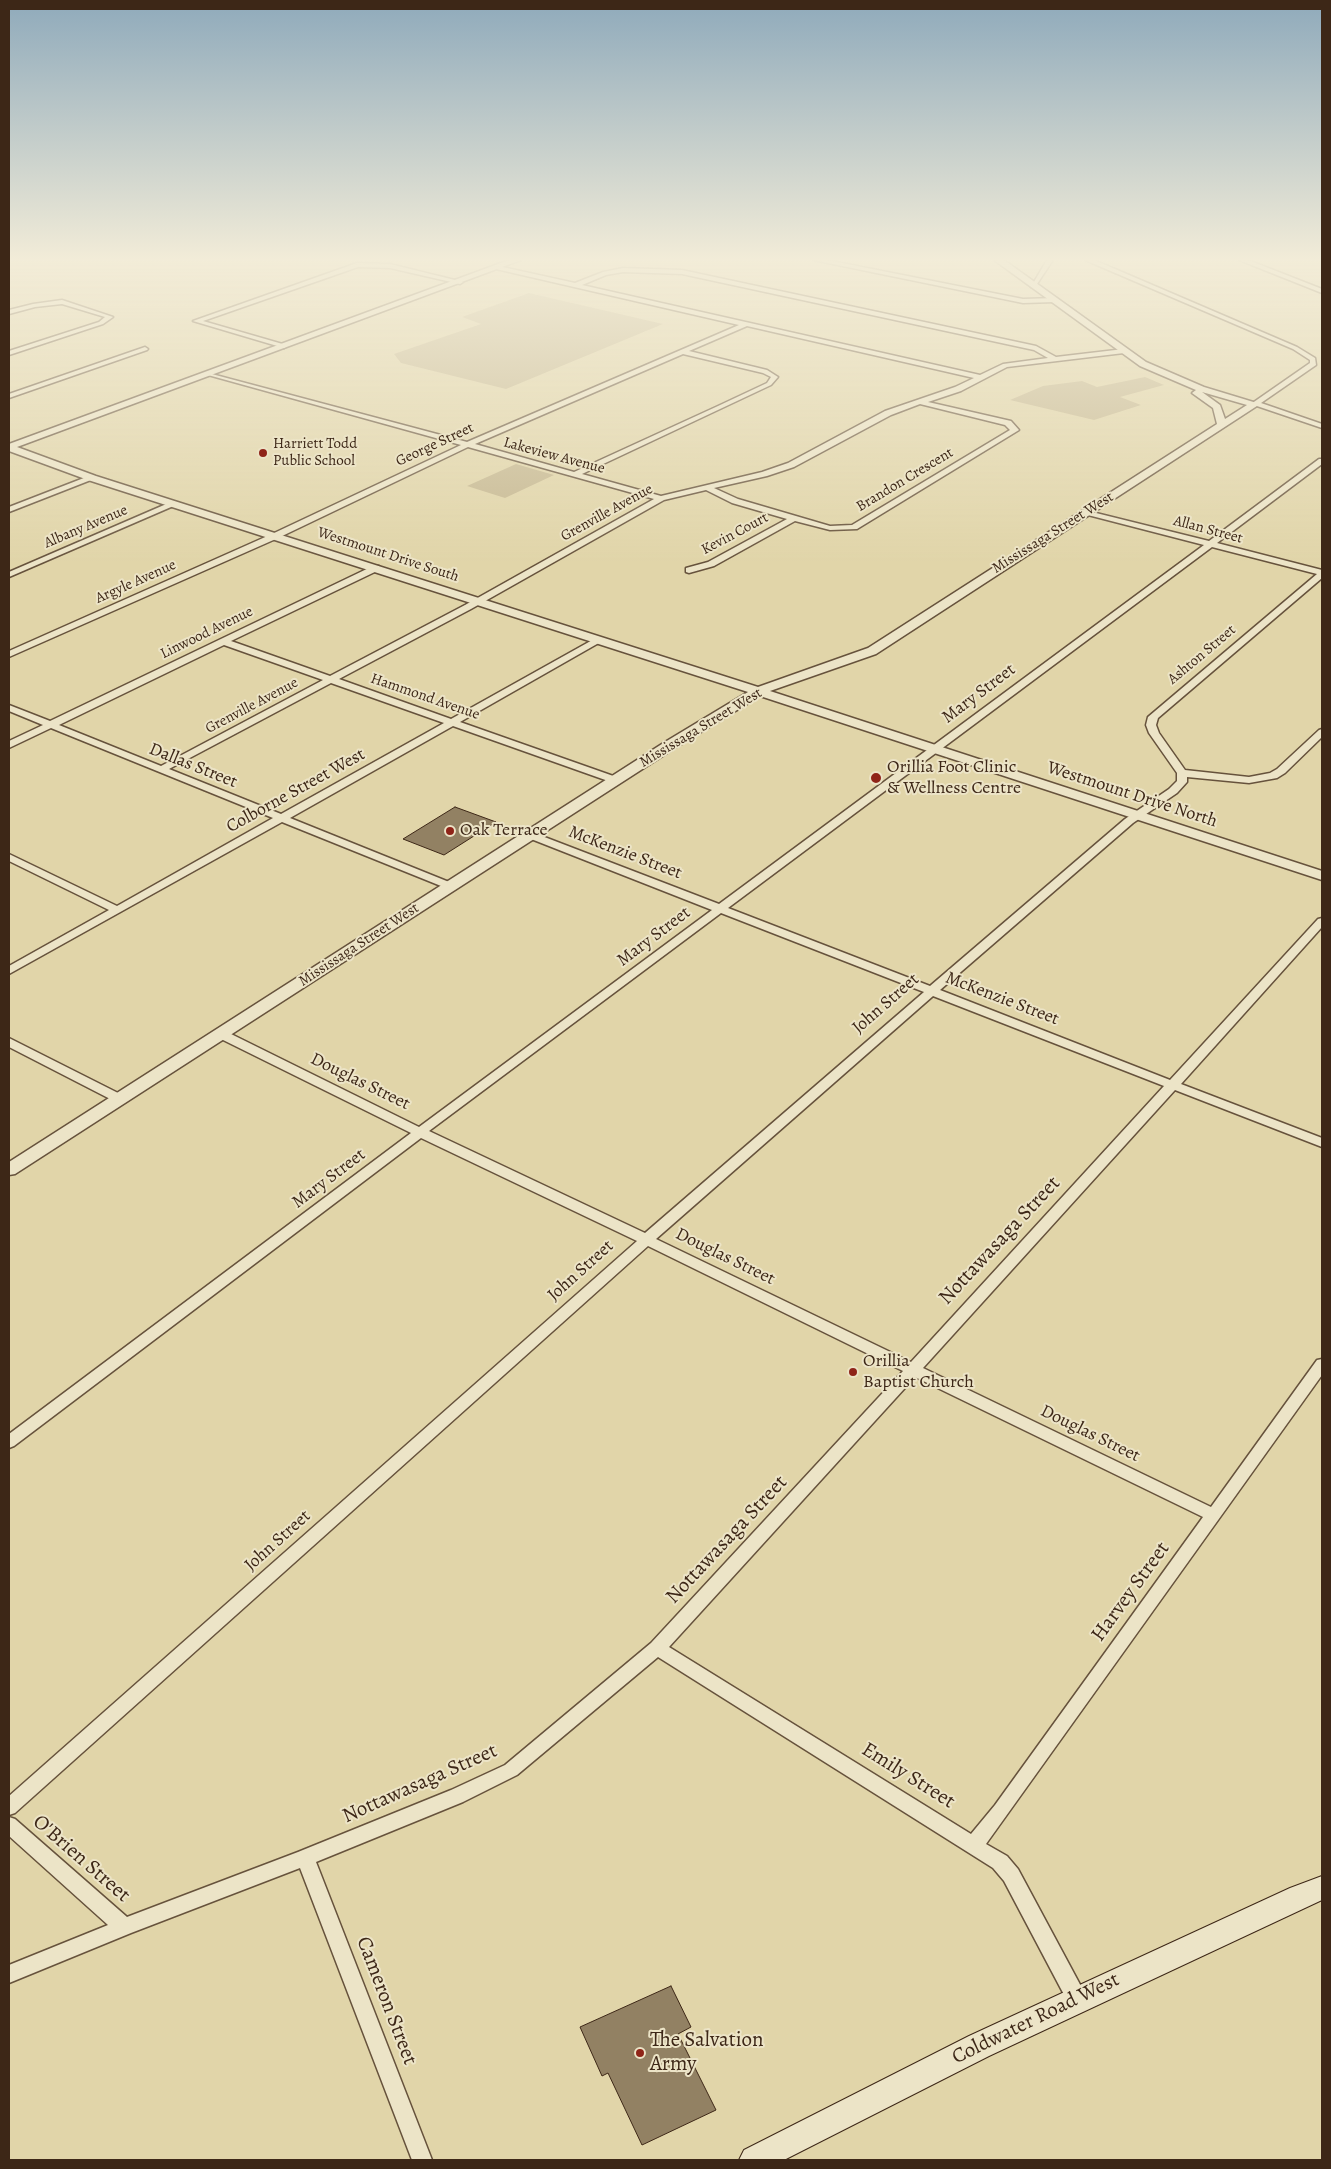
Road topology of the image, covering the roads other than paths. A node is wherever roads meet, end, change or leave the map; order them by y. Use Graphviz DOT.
graph roads {
  1 [pos="110,361"];
  2 [pos="244,361"];
  3 [pos="662,361"];
  4 [pos="723,361"];
  5 [pos="910,361"];
  6 [pos="1030,361"];
  7 [pos="1139,361"];
  8 [pos="1313,361"];
  9 [pos="210,374"];
  10 [pos="980,377"];
  11 [pos="1174,379"];
  12 [pos="9,396"];
  13 [pos="920,402"];
  14 [pos="1255,404"];
  15 [pos="1222,425"];
  16 [pos="1321,427"];
  17 [pos="465,446"];
  18 [pos="9,448"];
  19 [pos="1322,462"];
  20 [pos="573,476"];
  21 [pos="92,478"];
  22 [pos="706,487"];
  23 [pos="661,498"];
  24 [pos="174,504"];
  25 [pos="9,510"];
  26 [pos="1087,512"];
  27 [pos="794,518"];
  28 [pos="275,536"];
  29 [pos="1208,544"];
  30 [pos="376,568"];
  31 [pos="688,570"];
  32 [pos="1322,574"];
  33 [pos="9,575"];
  34 [pos="477,601"];
  35 [pos="599,640"];
  36 [pos="224,642"];
  37 [pos="9,654"];
  38 [pos="329,680"];
  39 [pos="759,692"];
  40 [pos="9,708"];
  41 [pos="454,722"];
  42 [pos="50,725"];
  43 [pos="1322,732"];
  44 [pos="9,745"];
  45 [pos="934,750"];
  46 [pos="160,770"];
  47 [pos="1182,773"];
  48 [pos="615,780"];
  49 [pos="1137,816"];
  50 [pos="279,818"];
  51 [pos="530,835"];
  52 [pos="9,857"];
  53 [pos="1322,876"];
  54 [pos="450,886"];
  55 [pos="720,909"];
  56 [pos="117,910"];
  57 [pos="1322,920"];
  58 [pos="9,971"];
  59 [pos="932,991"];
  60 [pos="221,1034"];
  61 [pos="9,1042"];
  62 [pos="1172,1083"];
  63 [pos="120,1100"];
  64 [pos="420,1132"];
  65 [pos="1322,1142"];
  66 [pos="9,1170"];
  67 [pos="646,1240"];
  68 [pos="1322,1364"];
  69 [pos="913,1369"];
  70 [pos="9,1442"];
  71 [pos="1213,1516"];
  72 [pos="657,1648"];
  73 [pos="9,1807"];
  74 [pos="9,1825"];
  75 [pos="974,1844"];
  76 [pos="305,1858"];
  77 [pos="1322,1888"];
  78 [pos="124,1927"];
  79 [pos="9,1974"];
  80 [pos="1076,1999"];
  81 [pos="422,2160"];
  82 [pos="754,2160"];
  1 -- 12 [label="street"];
  2 -- 9 [label="street"];
  3 -- 17 [label="street, George Street"];
  4 -- 20 [label="street"];
  5 -- 10 [label="street"];
  6 -- 10 [label="street, Grenville Avenue"];
  7 -- 11 [label="street"];
  8 -- 14 [label="street"];
  9 -- 17 [label="street, Lakeview Avenue"];
  9 -- 18 [label="street"];
  10 -- 13 [label="street, Grenville Avenue"];
  11 -- 14 [label="street"];
  11 -- 15 [label="street"];
  13 -- 22 [label="street, Grenville Avenue"];
  13 -- 27 [label="street, Brandon Crescent"];
  14 -- 15 [label="street, Mississaga Street West"];
  14 -- 16 [label="street"];
  15 -- 26 [label="street, Mississaga Street West"];
  17 -- 20 [label="street, Lakeview Avenue"];
  17 -- 28 [label="street, George Street"];
  18 -- 21 [label="street, Westmount Drive South"];
  19 -- 29 [label="street, Mary Street"];
  20 -- 23 [label="street, Lakeview Avenue"];
  21 -- 24 [label="street, Westmount Drive South"];
  21 -- 25 [label="street"];
  22 -- 23 [label="street, Grenville Avenue"];
  22 -- 27 [label="street, Brandon Crescent"];
  23 -- 34 [label="street, Grenville Avenue"];
  24 -- 28 [label="street, Westmount Drive South"];
  24 -- 33 [label="street, Albany Avenue"];
  26 -- 29 [label="street, Allan Street"];
  26 -- 39 [label="street, Mississaga Street West"];
  27 -- 31 [label="street, Kevin Court"];
  28 -- 30 [label="street, Westmount Drive South"];
  28 -- 37 [label="street, Argyle Avenue"];
  29 -- 32 [label="street, Allan Street"];
  29 -- 45 [label="street, Mary Street"];
  30 -- 34 [label="street, Westmount Drive South"];
  30 -- 36 [label="street, Linwood Avenue"];
  32 -- 47 [label="street, Ashton Street"];
  34 -- 35 [label="street, Westmount Drive South"];
  34 -- 38 [label="street, Grenville Avenue"];
  35 -- 39 [label="street, Westmount Drive South"];
  35 -- 41 [label="street, Colborne Street West"];
  36 -- 38 [label="street, Hammond Avenue"];
  36 -- 42 [label="street, Linwood Avenue"];
  38 -- 41 [label="street, Hammond Avenue"];
  38 -- 46 [label="street, Grenville Avenue"];
  39 -- 45 [label="street, Westmount Drive North"];
  39 -- 48 [label="street, Mississaga Street West"];
  40 -- 42 [label="street, Dallas Street"];
  41 -- 48 [label="street, Hammond Avenue"];
  41 -- 50 [label="street, Colborne Street West"];
  42 -- 44 [label="street, Linwood Avenue"];
  42 -- 46 [label="street, Dallas Street"];
  43 -- 47 [label="street"];
  45 -- 49 [label="street, Westmount Drive North"];
  45 -- 55 [label="street, Mary Street"];
  46 -- 50 [label="street, Dallas Street"];
  47 -- 49 [label="street, John Street"];
  48 -- 51 [label="street, Mississaga Street West"];
  49 -- 53 [label="street, Westmount Drive North"];
  49 -- 59 [label="street, John Street"];
  50 -- 54 [label="street, Dallas Street"];
  50 -- 56 [label="street, Colborne Street West"];
  51 -- 54 [label="street, Mississaga Street West"];
  51 -- 55 [label="street, McKenzie Street"];
  52 -- 56 [label="street"];
  54 -- 60 [label="street, Mississaga Street West"];
  55 -- 59 [label="street, McKenzie Street"];
  55 -- 64 [label="street, Mary Street"];
  56 -- 58 [label="street, Colborne Street West"];
  57 -- 62 [label="street, Nottawasaga Street"];
  59 -- 62 [label="street, McKenzie Street"];
  59 -- 67 [label="street, John Street"];
  60 -- 63 [label="street, Mississaga Street West"];
  60 -- 64 [label="street, Douglas Street"];
  61 -- 63 [label="street"];
  62 -- 65 [label="street, McKenzie Street"];
  62 -- 69 [label="street, Nottawasaga Street"];
  63 -- 66 [label="street, Mississaga Street West"];
  64 -- 67 [label="street, Douglas Street"];
  64 -- 70 [label="street, Mary Street"];
  67 -- 69 [label="street, Douglas Street"];
  67 -- 73 [label="street, John Street"];
  68 -- 71 [label="street, Harvey Street"];
  69 -- 71 [label="street, Douglas Street"];
  69 -- 72 [label="street, Nottawasaga Street"];
  71 -- 75 [label="street, Harvey Street"];
  72 -- 75 [label="street, Emily Street"];
  72 -- 76 [label="street, Nottawasaga Street"];
  74 -- 78 [label="street, O'Brien Street"];
  75 -- 80 [label="street, Emily Street"];
  76 -- 78 [label="street, Nottawasaga Street"];
  76 -- 81 [label="street, Cameron Street"];
  77 -- 80 [label="main road, Coldwater Road West"];
  78 -- 79 [label="street, Nottawasaga Street"];
  80 -- 82 [label="main road, Coldwater Road West"];
}
